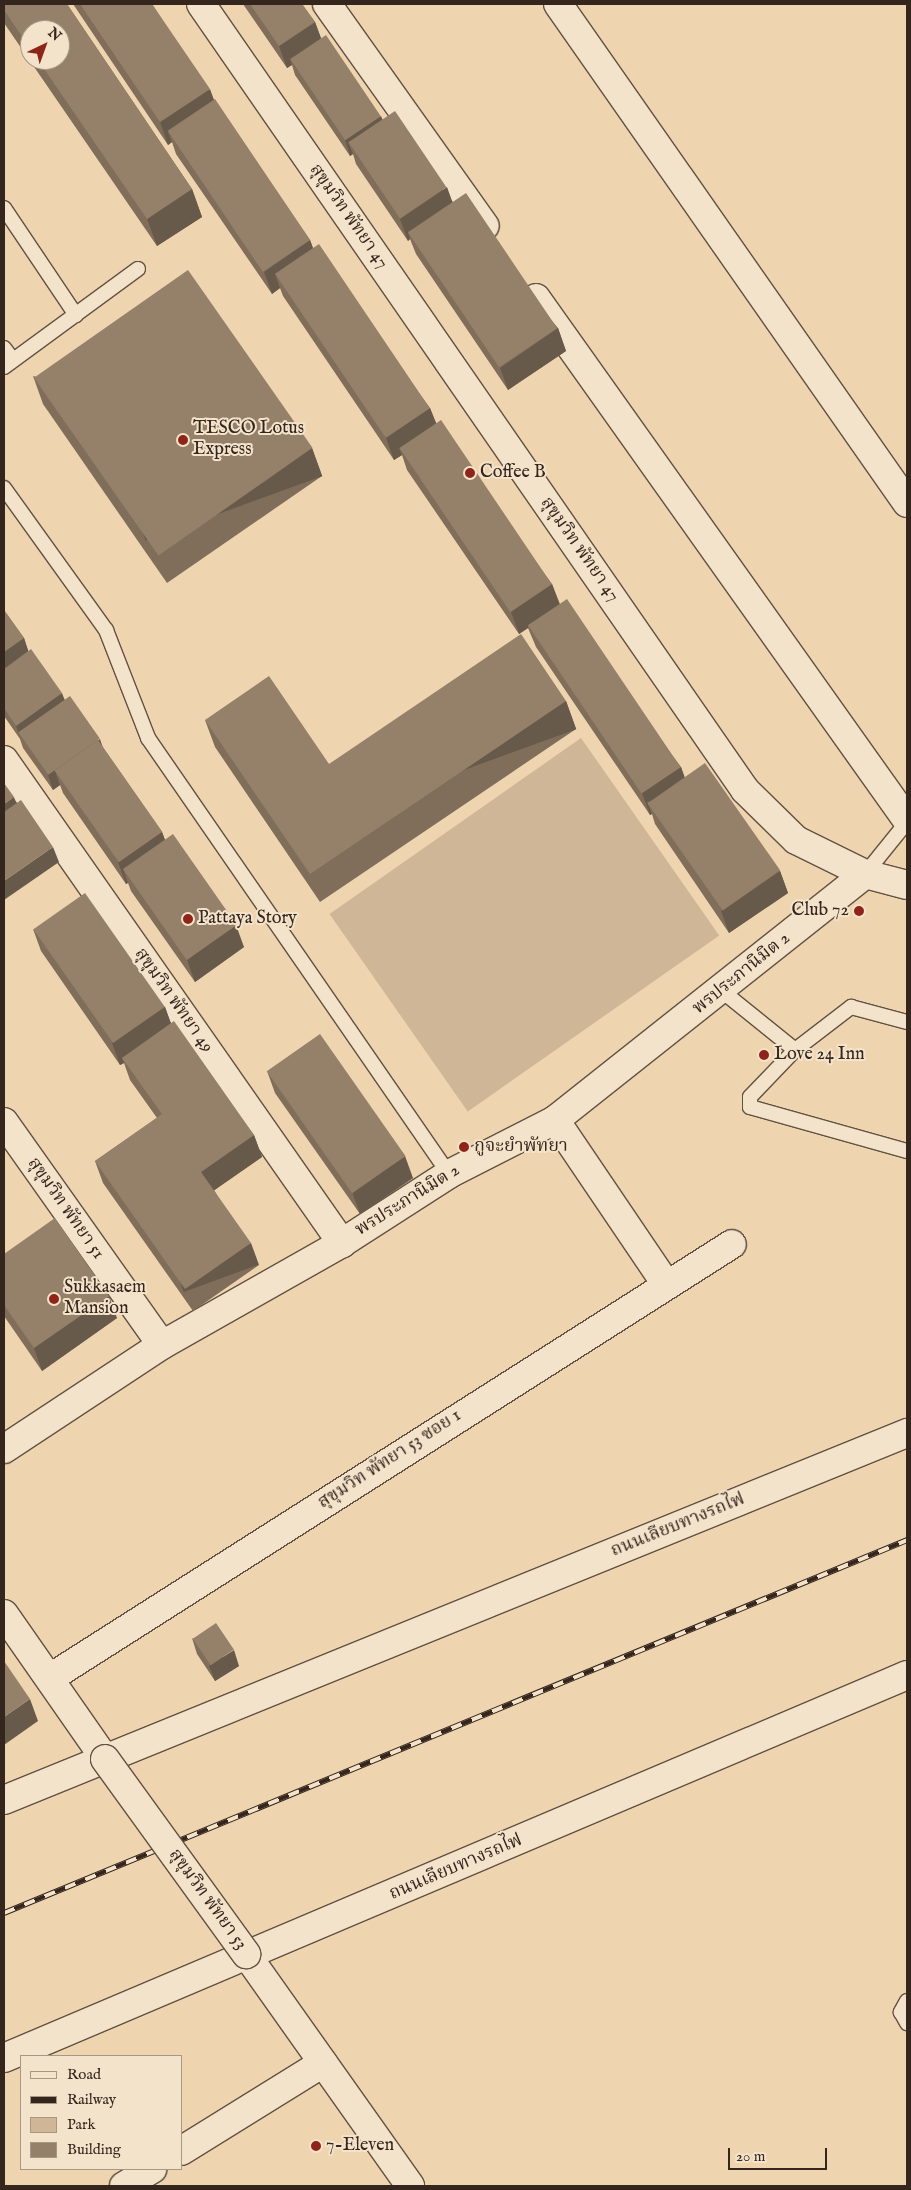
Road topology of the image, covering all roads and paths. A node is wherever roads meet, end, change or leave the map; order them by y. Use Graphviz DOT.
graph roads {
  1 [pos="201,4"];
  2 [pos="327,4"];
  3 [pos="558,4"];
  4 [pos="4,208"];
  5 [pos="499,246"];
  6 [pos="138,269"];
  7 [pos="522,279"];
  8 [pos="76,315"];
  9 [pos="4,348"];
  10 [pos="8,364"];
  11 [pos="4,488"];
  12 [pos="907,503"];
  13 [pos="4,760"];
  14 [pos="907,821"];
  15 [pos="865,874"];
  16 [pos="907,886"];
  17 [pos="722,991"];
  18 [pos="907,1022"];
  19 [pos="795,1050"];
  20 [pos="555,1120"];
  21 [pos="4,1122"];
  22 [pos="907,1151"];
  23 [pos="449,1174"];
  24 [pos="342,1243"];
  25 [pos="732,1244"];
  26 [pos="666,1284"];
  27 [pos="162,1345"];
  28 [pos="907,1433"];
  29 [pos="4,1449"];
  30 [pos="4,1614"];
  31 [pos="907,1675"];
  32 [pos="50,1678"];
  33 [pos="105,1759"];
  34 [pos="4,1800"];
  35 [pos="246,1954"];
  36 [pos="907,2001"];
  37 [pos="907,2023"];
  38 [pos="4,2058"];
  39 [pos="323,2063"];
  40 [pos="182,2150"];
  41 [pos="150,2170"];
  42 [pos="124,2186"];
  43 [pos="410,2186"];
  1 -- 15 [label="street, สุขุมวิท พัทยา 47"];
  2 -- 5 [label="street"];
  3 -- 12 [label="street"];
  4 -- 8 [label="lane"];
  6 -- 8 [label="lane"];
  7 -- 14 [label="street"];
  8 -- 10 [label="lane"];
  9 -- 10 [label="lane"];
  11 -- 23 [label="lane"];
  13 -- 24 [label="street, สุขุมวิท พัทยา 49"];
  14 -- 15 [label="lane"];
  15 -- 16 [label="street, สุขุมวิท พัทยา 47"];
  15 -- 17 [label="street, พรประภานิมิต 2"];
  17 -- 19 [label="lane"];
  17 -- 20 [label="street, พรประภานิมิต 2"];
  18 -- 19 [label="lane"];
  19 -- 22 [label="lane"];
  20 -- 23 [label="street, พรประภานิมิต 2"];
  20 -- 26 [label="street"];
  21 -- 27 [label="street, สุขุมวิท พัทยา 51"];
  23 -- 24 [label="street, พรประภานิมิต 2"];
  24 -- 27 [label="street, พรประภานิมิต 2"];
  25 -- 26 [label="street, สุขุมวิท พัทยา 53 ซอย 1"];
  26 -- 32 [label="street, สุขุมวิท พัทยา 53 ซอย 1"];
  27 -- 29 [label="street, พรประภานิมิต 2"];
  28 -- 33 [label="street, ถนนเลียบทางรถไฟ"];
  30 -- 32 [label="street, สุขุมวิท พัทยา 53"];
  31 -- 35 [label="street, ถนนเลียบทางรถไฟ"];
  32 -- 33 [label="street, สุขุมวิท พัทยา 53"];
  33 -- 34 [label="street, ถนนเลียบทางรถไฟ"];
  33 -- 35 [label="street, สุขุมวิท พัทยา 53, bridge"];
  35 -- 38 [label="street, ถนนเลียบทางรถไฟ"];
  35 -- 39 [label="street, สุขุมวิท พัทยา 53"];
  36 -- 37 [label="lane"];
  39 -- 40 [label="street"];
  39 -- 43 [label="street, สุขุมวิท พัทยา 53"];
  41 -- 42 [label="street"];
}
